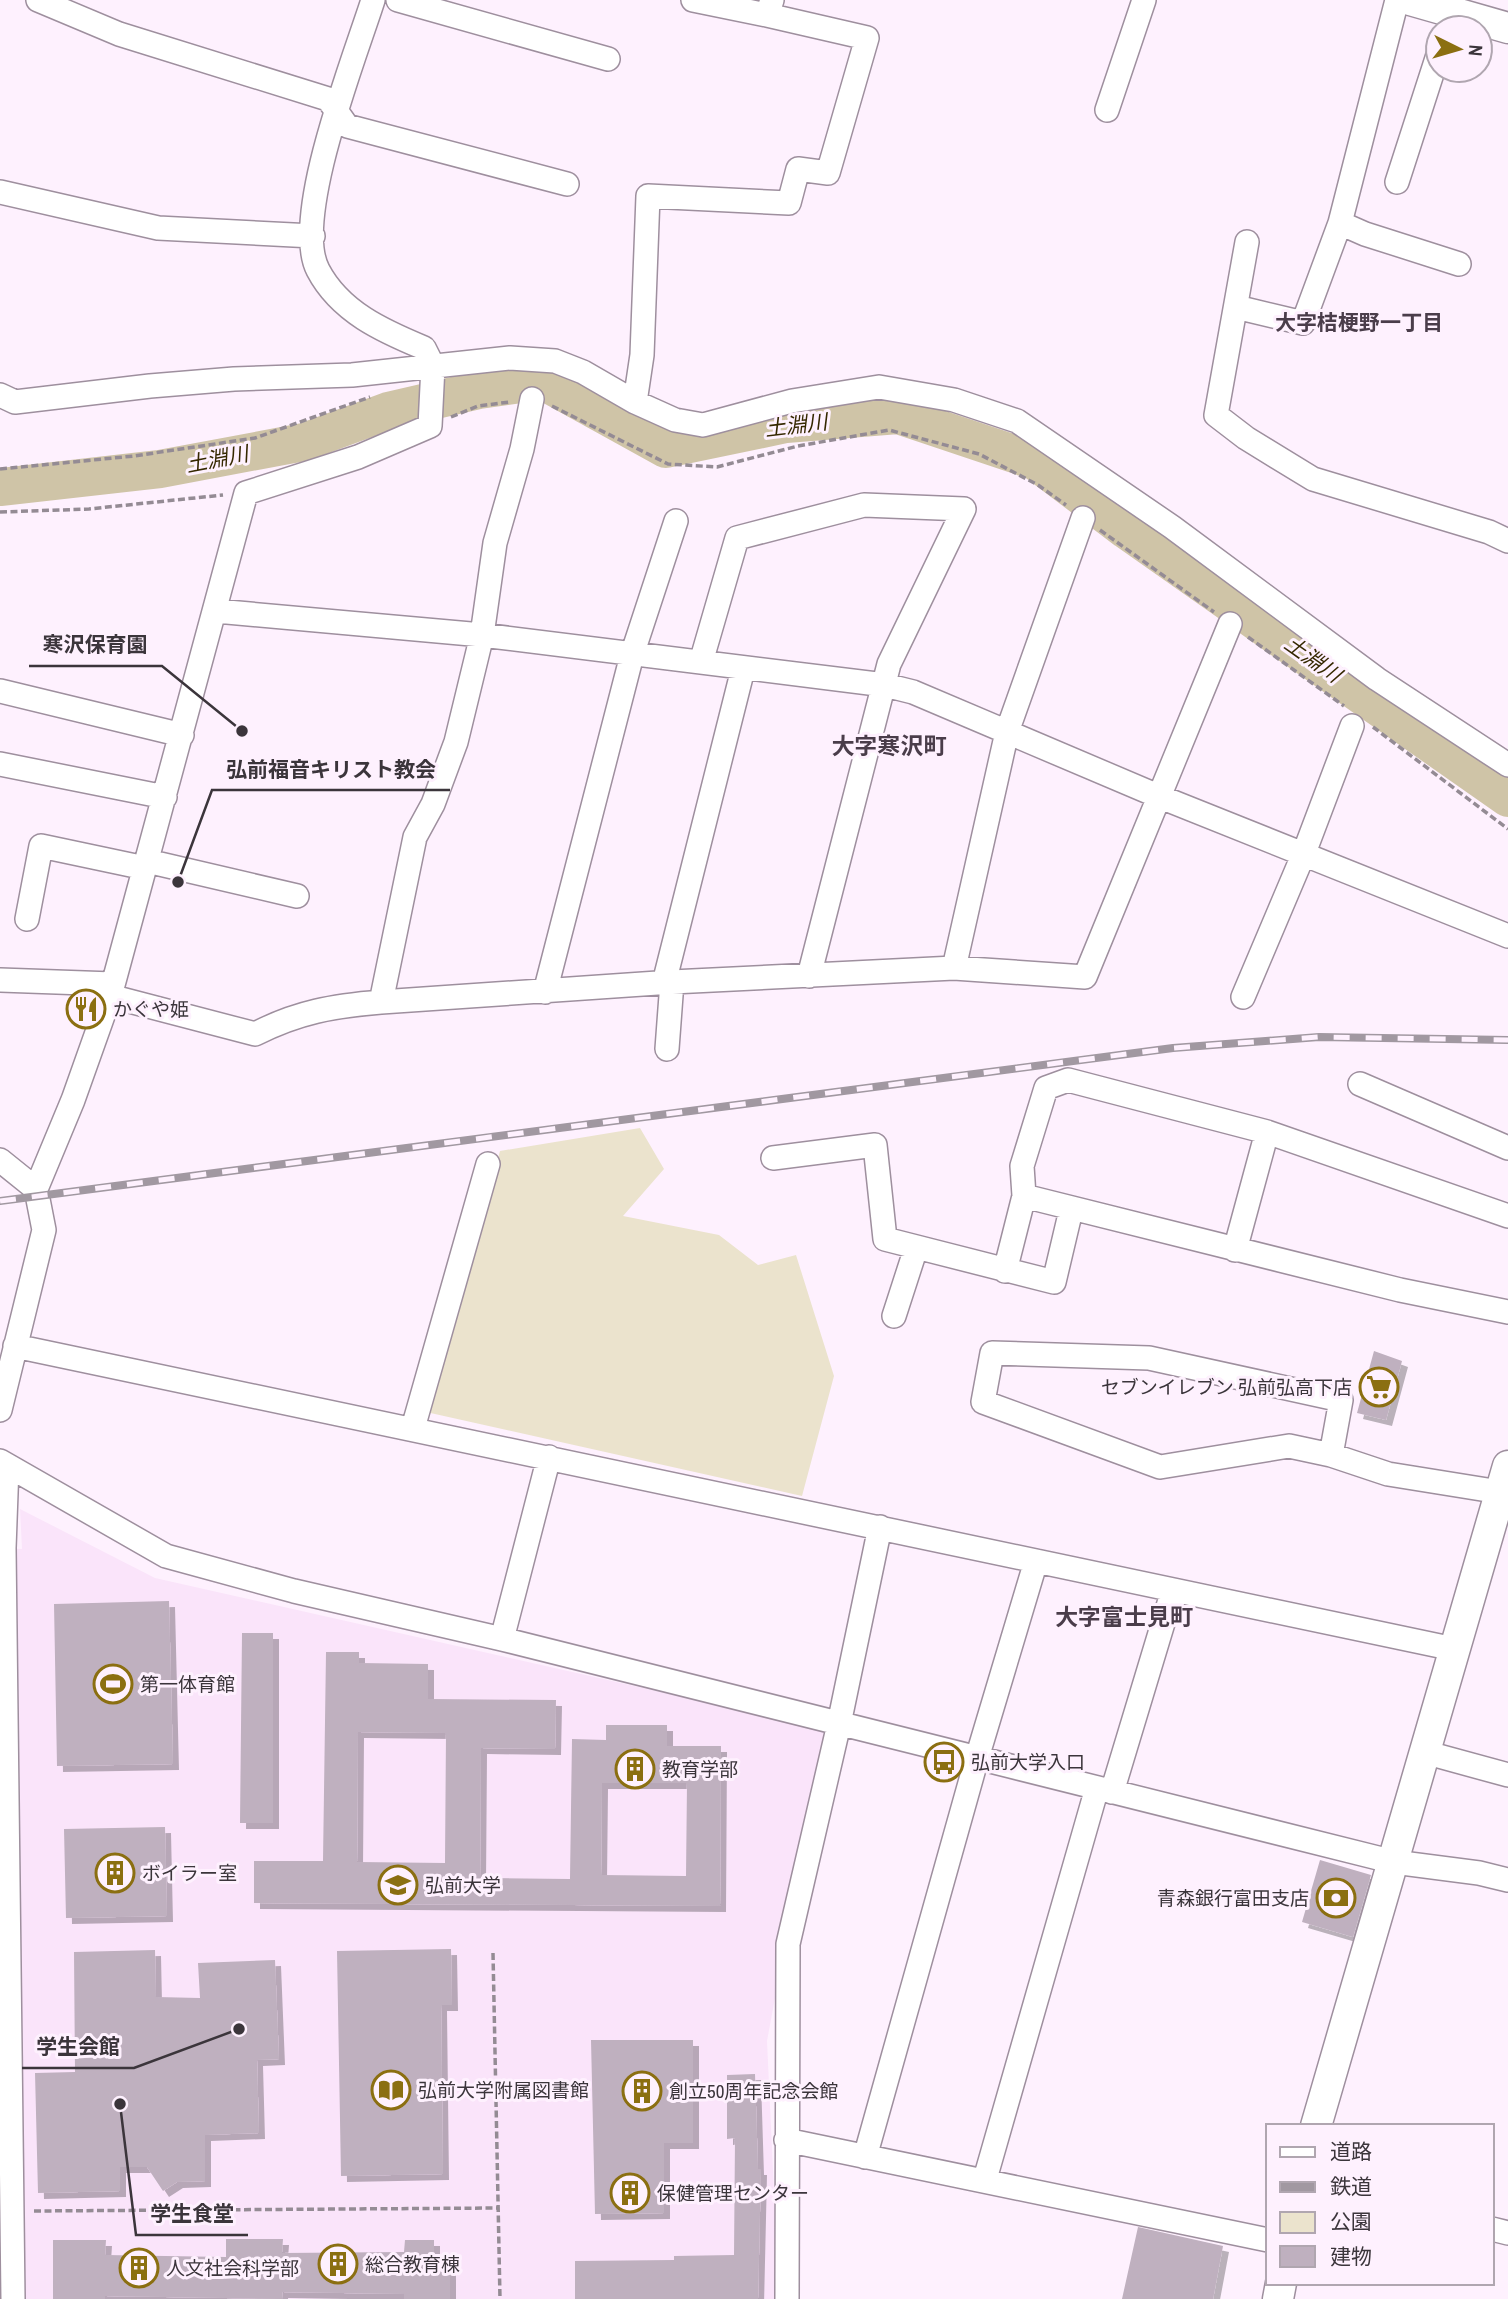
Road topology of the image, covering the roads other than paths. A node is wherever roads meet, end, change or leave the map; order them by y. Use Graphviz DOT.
graph roads {
  1 [pos="38,0"];
  2 [pos="373,0"];
  3 [pos="398,0"];
  4 [pos="693,0"];
  5 [pos="1144,0"];
  6 [pos="1397,0"];
  7 [pos="1410,0"];
  8 [pos="769,8"];
  9 [pos="1451,14"];
  10 [pos="608,59"];
  11 [pos="1429,84"];
  12 [pos="1107,110"];
  13 [pos="337,112"];
  14 [pos="1398,182"];
  15 [pos="567,184"];
  16 [pos="0,192"];
  17 [pos="1340,223"];
  18 [pos="313,236"];
  19 [pos="1247,242"];
  20 [pos="1459,264"];
  21 [pos="1236,307"];
  22 [pos="431,375"];
  23 [pos="0,395"];
  24 [pos="532,399"];
  25 [pos="635,402"];
  26 [pos="1083,518"];
  27 [pos="676,521"];
  28 [pos="1508,541"];
  29 [pos="216,611"];
  30 [pos="1230,624"];
  31 [pos="482,635"];
  32 [pos="632,655"];
  33 [pos="701,662"];
  34 [pos="743,669"];
  35 [pos="885,685"];
  36 [pos="0,691"];
  37 [pos="1356,719"];
  38 [pos="1007,732"];
  39 [pos="182,735"];
  40 [pos="0,764"];
  41 [pos="1508,765"];
  42 [pos="1158,796"];
  43 [pos="165,797"];
  44 [pos="1304,853"];
  45 [pos="146,864"];
  46 [pos="296,896"];
  47 [pos="27,919"];
  48 [pos="1508,936"];
  49 [pos="954,968"];
  50 [pos="809,976"];
  51 [pos="0,980"];
  52 [pos="668,982"];
  53 [pos="111,990"];
  54 [pos="545,992"];
  55 [pos="1243,997"];
  56 [pos="381,1002"];
  57 [pos="667,1049"];
  58 [pos="1360,1084"];
  59 [pos="1267,1132"];
  60 [pos="1508,1148"];
  61 [pos="773,1158"];
  62 [pos="0,1160"];
  63 [pos="488,1164"];
  64 [pos="36,1189"];
  65 [pos="1024,1196"];
  66 [pos="1071,1210"];
  67 [pos="1508,1216"];
  68 [pos="915,1248"];
  69 [pos="1235,1250"];
  70 [pos="1005,1271"];
  71 [pos="1508,1312"];
  72 [pos="894,1316"];
  73 [pos="15,1346"];
  74 [pos="0,1410"];
  75 [pos="413,1428"];
  76 [pos="1331,1455"];
  77 [pos="549,1457"];
  78 [pos="3,1464"];
  79 [pos="1503,1495"];
  80 [pos="880,1527"];
  81 [pos="1036,1562"];
  82 [pos="1173,1590"];
  83 [pos="502,1639"];
  84 [pos="1454,1649"];
  85 [pos="839,1724"];
  86 [pos="1424,1752"];
  87 [pos="976,1758"];
  88 [pos="1508,1774"];
  89 [pos="1104,1790"];
  90 [pos="1394,1862"];
  91 [pos="1508,1880"];
  92 [pos="1316,2124"];
  93 [pos="786,2140"];
  94 [pos="864,2157"];
  95 [pos="985,2179"];
  96 [pos="1266,2240"];
  97 [pos="13,2299"];
  98 [pos="787,2299"];
  1 -- 13 [label="street"];
  2 -- 13 [label="street"];
  3 -- 10 [label="street"];
  4 -- 8 [label="street"];
  5 -- 12 [label="street"];
  6 -- 17 [label="street"];
  7 -- 9 [label="street"];
  8 -- 25 [label="street"];
  11 -- 14 [label="street"];
  13 -- 15 [label="street"];
  13 -- 18 [label="street"];
  16 -- 18 [label="street"];
  17 -- 20 [label="street"];
  17 -- 21 [label="street"];
  18 -- 22 [label="street"];
  19 -- 21 [label="street"];
  21 -- 28 [label="street"];
  22 -- 23 [label="street"];
  22 -- 25 [label="street"];
  22 -- 29 [label="street"];
  24 -- 31 [label="street"];
  25 -- 41 [label="street"];
  26 -- 38 [label="street"];
  27 -- 32 [label="street"];
  29 -- 31 [label="street"];
  29 -- 39 [label="street"];
  30 -- 42 [label="street"];
  31 -- 32 [label="street"];
  31 -- 56 [label="street"];
  32 -- 33 [label="street"];
  32 -- 54 [label="street"];
  33 -- 34 [label="street"];
  33 -- 35 [label="street"];
  34 -- 35 [label="street"];
  34 -- 52 [label="street"];
  35 -- 38 [label="street"];
  35 -- 50 [label="street"];
  36 -- 39 [label="street"];
  37 -- 44 [label="street"];
  38 -- 42 [label="street"];
  38 -- 49 [label="street"];
  39 -- 43 [label="street"];
  40 -- 43 [label="street"];
  42 -- 44 [label="street"];
  42 -- 49 [label="street"];
  43 -- 45 [label="street"];
  44 -- 48 [label="street"];
  44 -- 55 [label="street"];
  45 -- 46 [label="street"];
  45 -- 47 [label="street"];
  45 -- 53 [label="street"];
  49 -- 50 [label="street"];
  50 -- 52 [label="street"];
  51 -- 53 [label="street"];
  52 -- 54 [label="street"];
  52 -- 57 [label="street"];
  53 -- 56 [label="street"];
  53 -- 64 [label="street"];
  54 -- 56 [label="street"];
  58 -- 60 [label="street"];
  59 -- 65 [label="street"];
  59 -- 67 [label="street"];
  59 -- 69 [label="street"];
  61 -- 68 [label="street"];
  62 -- 64 [label="street"];
  63 -- 75 [label="street"];
  64 -- 73 [label="street"];
  65 -- 66 [label="street"];
  65 -- 70 [label="street"];
  66 -- 69 [label="street"];
  66 -- 70 [label="street"];
  68 -- 70 [label="street"];
  68 -- 72 [label="street"];
  69 -- 71 [label="street"];
  73 -- 74 [label="street"];
  73 -- 75 [label="street"];
  75 -- 77 [label="street"];
  76 -- 76 [label="street"];
  76 -- 79 [label="street"];
  77 -- 80 [label="street"];
  77 -- 83 [label="street"];
  78 -- 83 [label="street"];
  78 -- 97 [label="street"];
  79 -- 84 [label="street"];
  80 -- 81 [label="street"];
  80 -- 85 [label="street"];
  81 -- 82 [label="street"];
  81 -- 87 [label="street"];
  82 -- 84 [label="street"];
  82 -- 89 [label="street"];
  83 -- 85 [label="street"];
  84 -- 86 [label="street"];
  85 -- 87 [label="street"];
  85 -- 93 [label="street"];
  86 -- 88 [label="street"];
  86 -- 90 [label="street"];
  87 -- 89 [label="street"];
  87 -- 94 [label="street"];
  89 -- 90 [label="street"];
  89 -- 95 [label="street"];
  90 -- 91 [label="street"];
  90 -- 92 [label="street"];
  93 -- 94 [label="street"];
  93 -- 98 [label="street"];
  94 -- 95 [label="street"];
  95 -- 96 [label="street"];
}
